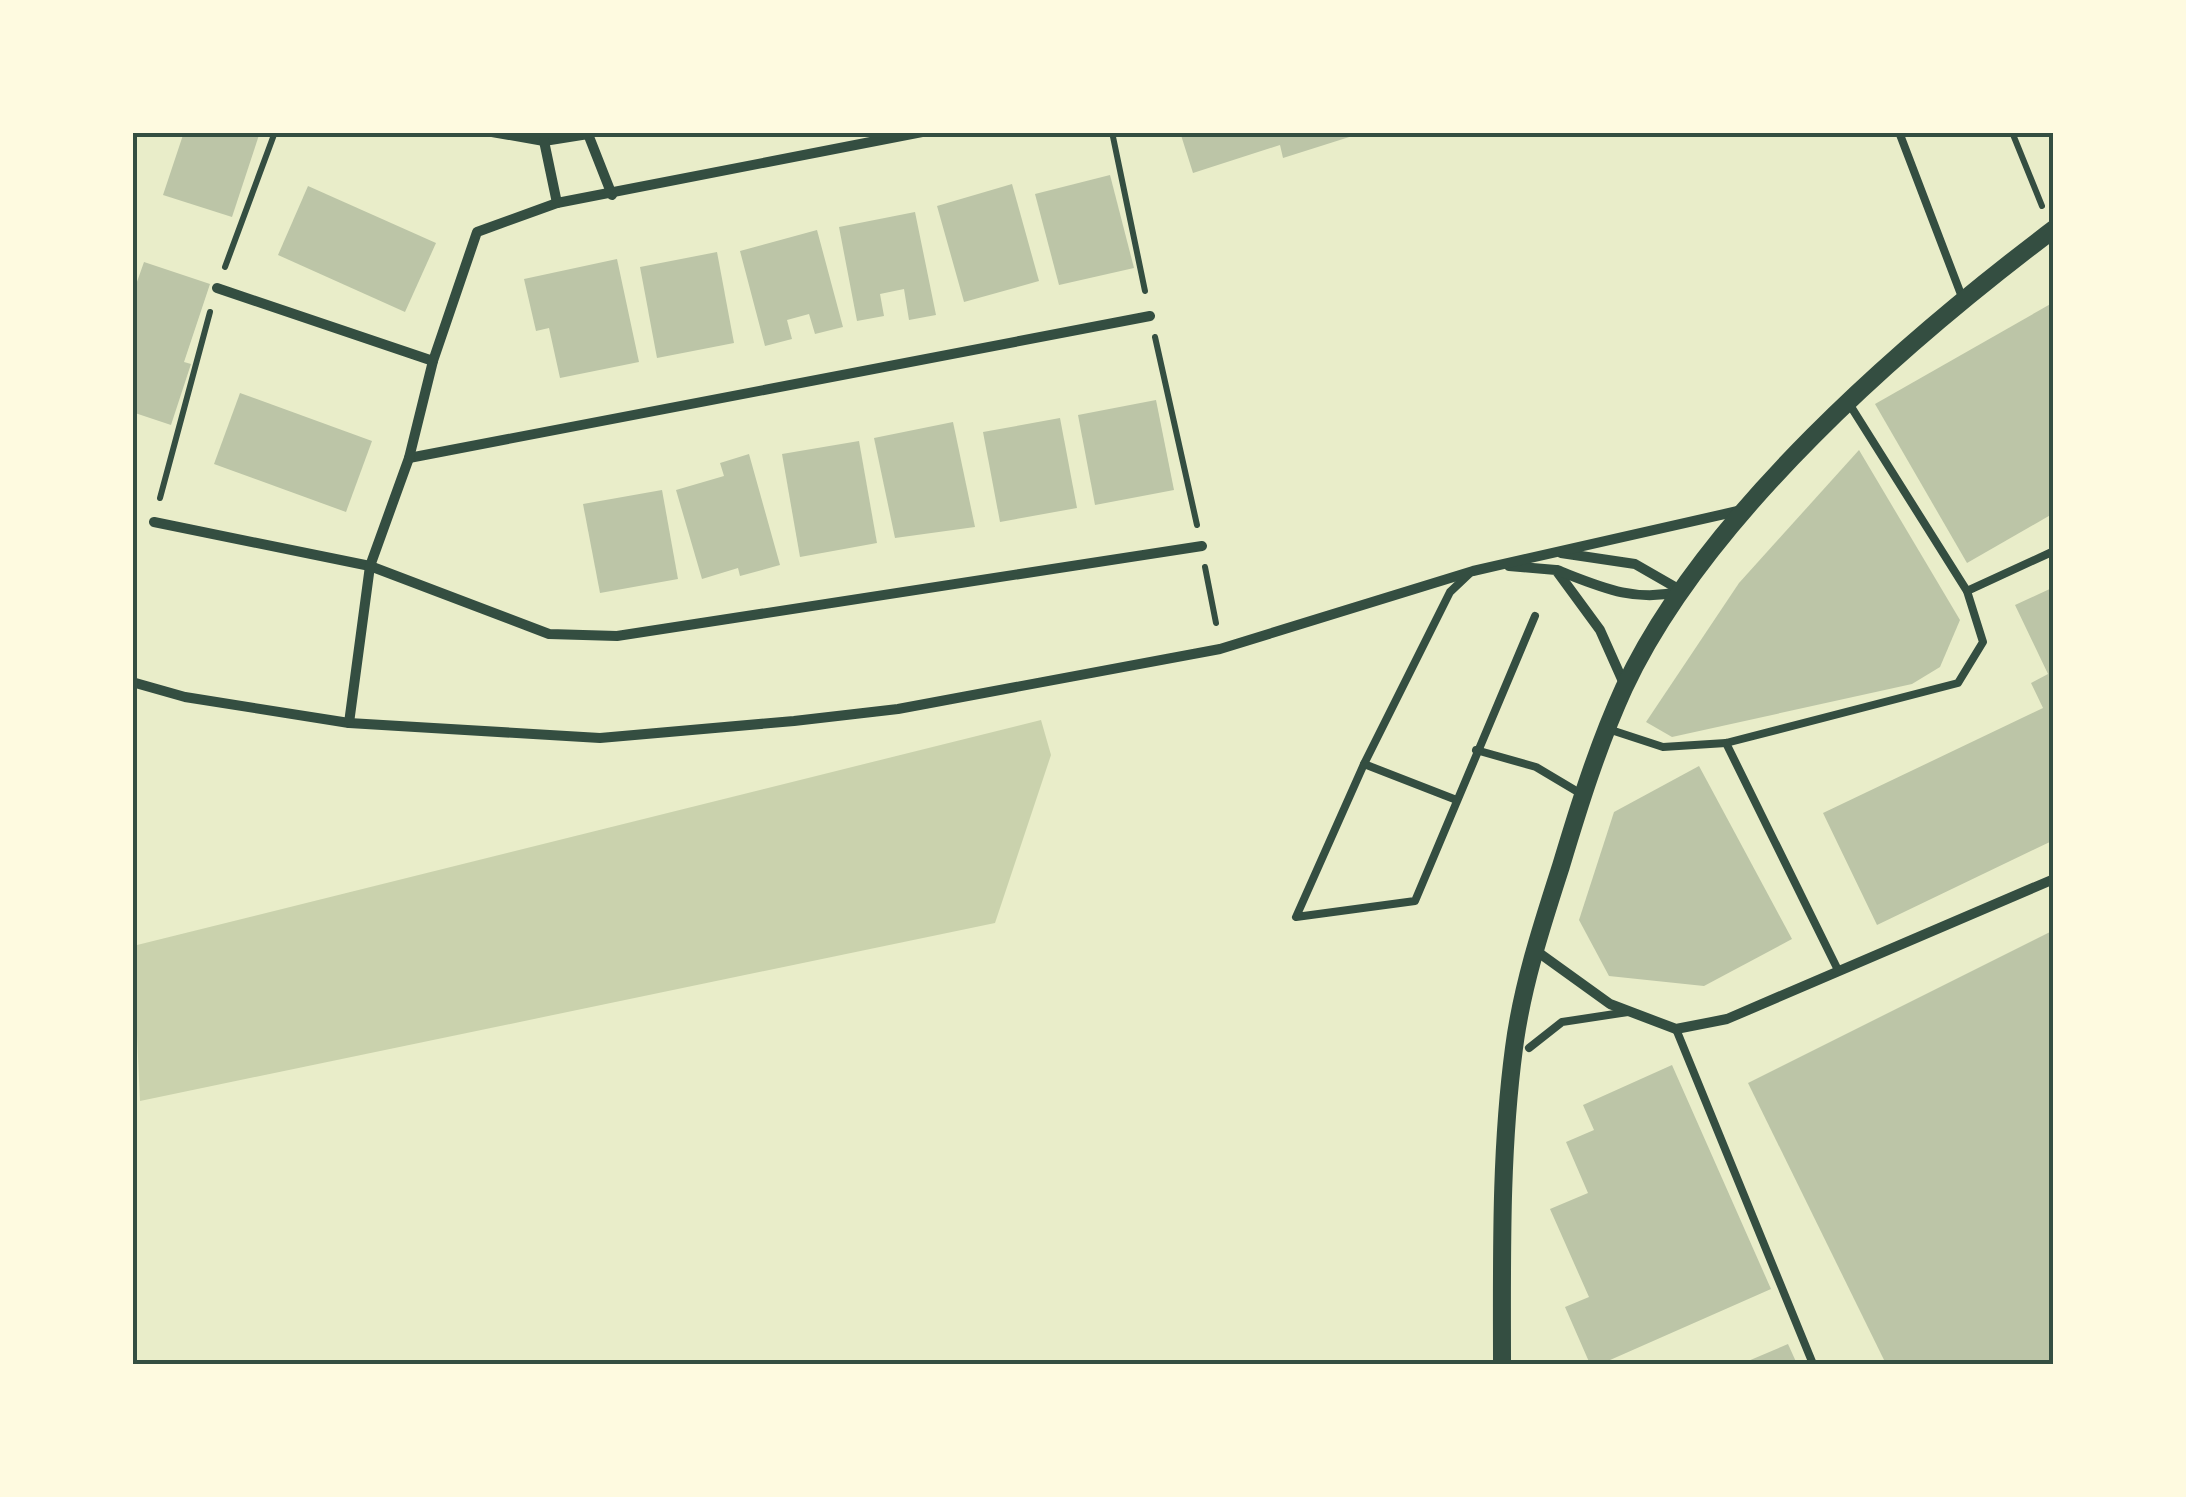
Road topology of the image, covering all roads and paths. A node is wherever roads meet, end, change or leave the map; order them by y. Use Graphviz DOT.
graph roads {
  1 [pos="275,132"];
  2 [pos="492,132"];
  3 [pos="922,132"];
  4 [pos="1899,132"];
  5 [pos="2012,132"];
  6 [pos="544,141"];
  7 [pos="612,195"];
  8 [pos="557,203"];
  9 [pos="2053,231"];
  10 [pos="217,288"];
  11 [pos="1962,297"];
  12 [pos="1150,316"];
  13 [pos="433,361"];
  14 [pos="1848,402"];
  15 [pos="409,458"];
  16 [pos="1748,508"];
  17 [pos="154,522"];
  18 [pos="1202,546"];
  19 [pos="2054,551"];
  20 [pos="1552,552"];
  21 [pos="370,566"];
  22 [pos="1498,566"];
  23 [pos="1556,570"];
  24 [pos="1473,571"];
  25 [pos="1682,591"];
  26 [pos="1967,591"];
  27 [pos="1536,616"];
  28 [pos="1220,649"];
  29 [pos="132,682"];
  30 [pos="1625,686"];
  31 [pos="349,723"];
  32 [pos="1608,730"];
  33 [pos="1726,743"];
  34 [pos="1476,750"];
  35 [pos="1364,764"];
  36 [pos="1583,795"];
  37 [pos="1454,799"];
  38 [pos="2054,879"];
  39 [pos="1534,950"];
  40 [pos="1838,970"];
  41 [pos="1628,1012"];
  42 [pos="1676,1029"];
  43 [pos="1528,1048"];
  44 [pos="1502,1364"];
  45 [pos="1813,1364"];
  1 -- 10 [label="path"];
  2 -- 6 [label="street"];
  3 -- 7 [label="street"];
  4 -- 11 [label="lane"];
  5 -- 9 [label="path"];
  6 -- 7 [label="street"];
  6 -- 8 [label="street"];
  7 -- 8 [label="street"];
  8 -- 13 [label="street"];
  9 -- 11 [label="street"];
  10 -- 13 [label="street"];
  10 -- 17 [label="path"];
  11 -- 14 [label="street"];
  12 -- 15 [label="street"];
  13 -- 15 [label="street"];
  14 -- 16 [label="street"];
  14 -- 26 [label="lane"];
  15 -- 21 [label="street"];
  16 -- 20 [label="street"];
  16 -- 25 [label="street"];
  17 -- 21 [label="street"];
  18 -- 21 [label="street"];
  18 -- 28 [label="path"];
  19 -- 26 [label="lane"];
  20 -- 22 [label="street"];
  20 -- 25 [label="street"];
  21 -- 31 [label="street"];
  22 -- 23 [label="street"];
  22 -- 24 [label="street"];
  23 -- 25 [label="street"];
  23 -- 30 [label="street"];
  24 -- 28 [label="street"];
  24 -- 35 [label="lane"];
  25 -- 30 [label="street"];
  26 -- 33 [label="lane"];
  27 -- 34 [label="lane"];
  28 -- 31 [label="street"];
  29 -- 31 [label="street"];
  30 -- 32 [label="street"];
  32 -- 33 [label="lane"];
  32 -- 36 [label="street"];
  33 -- 40 [label="lane"];
  34 -- 36 [label="lane"];
  34 -- 37 [label="lane"];
  35 -- 37 [label="lane"];
  35 -- 37 [label="lane"];
  36 -- 39 [label="street"];
  38 -- 40 [label="street"];
  39 -- 41 [label="street"];
  39 -- 44 [label="street"];
  40 -- 42 [label="street"];
  41 -- 42 [label="street"];
  41 -- 43 [label="lane"];
  42 -- 45 [label="lane"];
}
